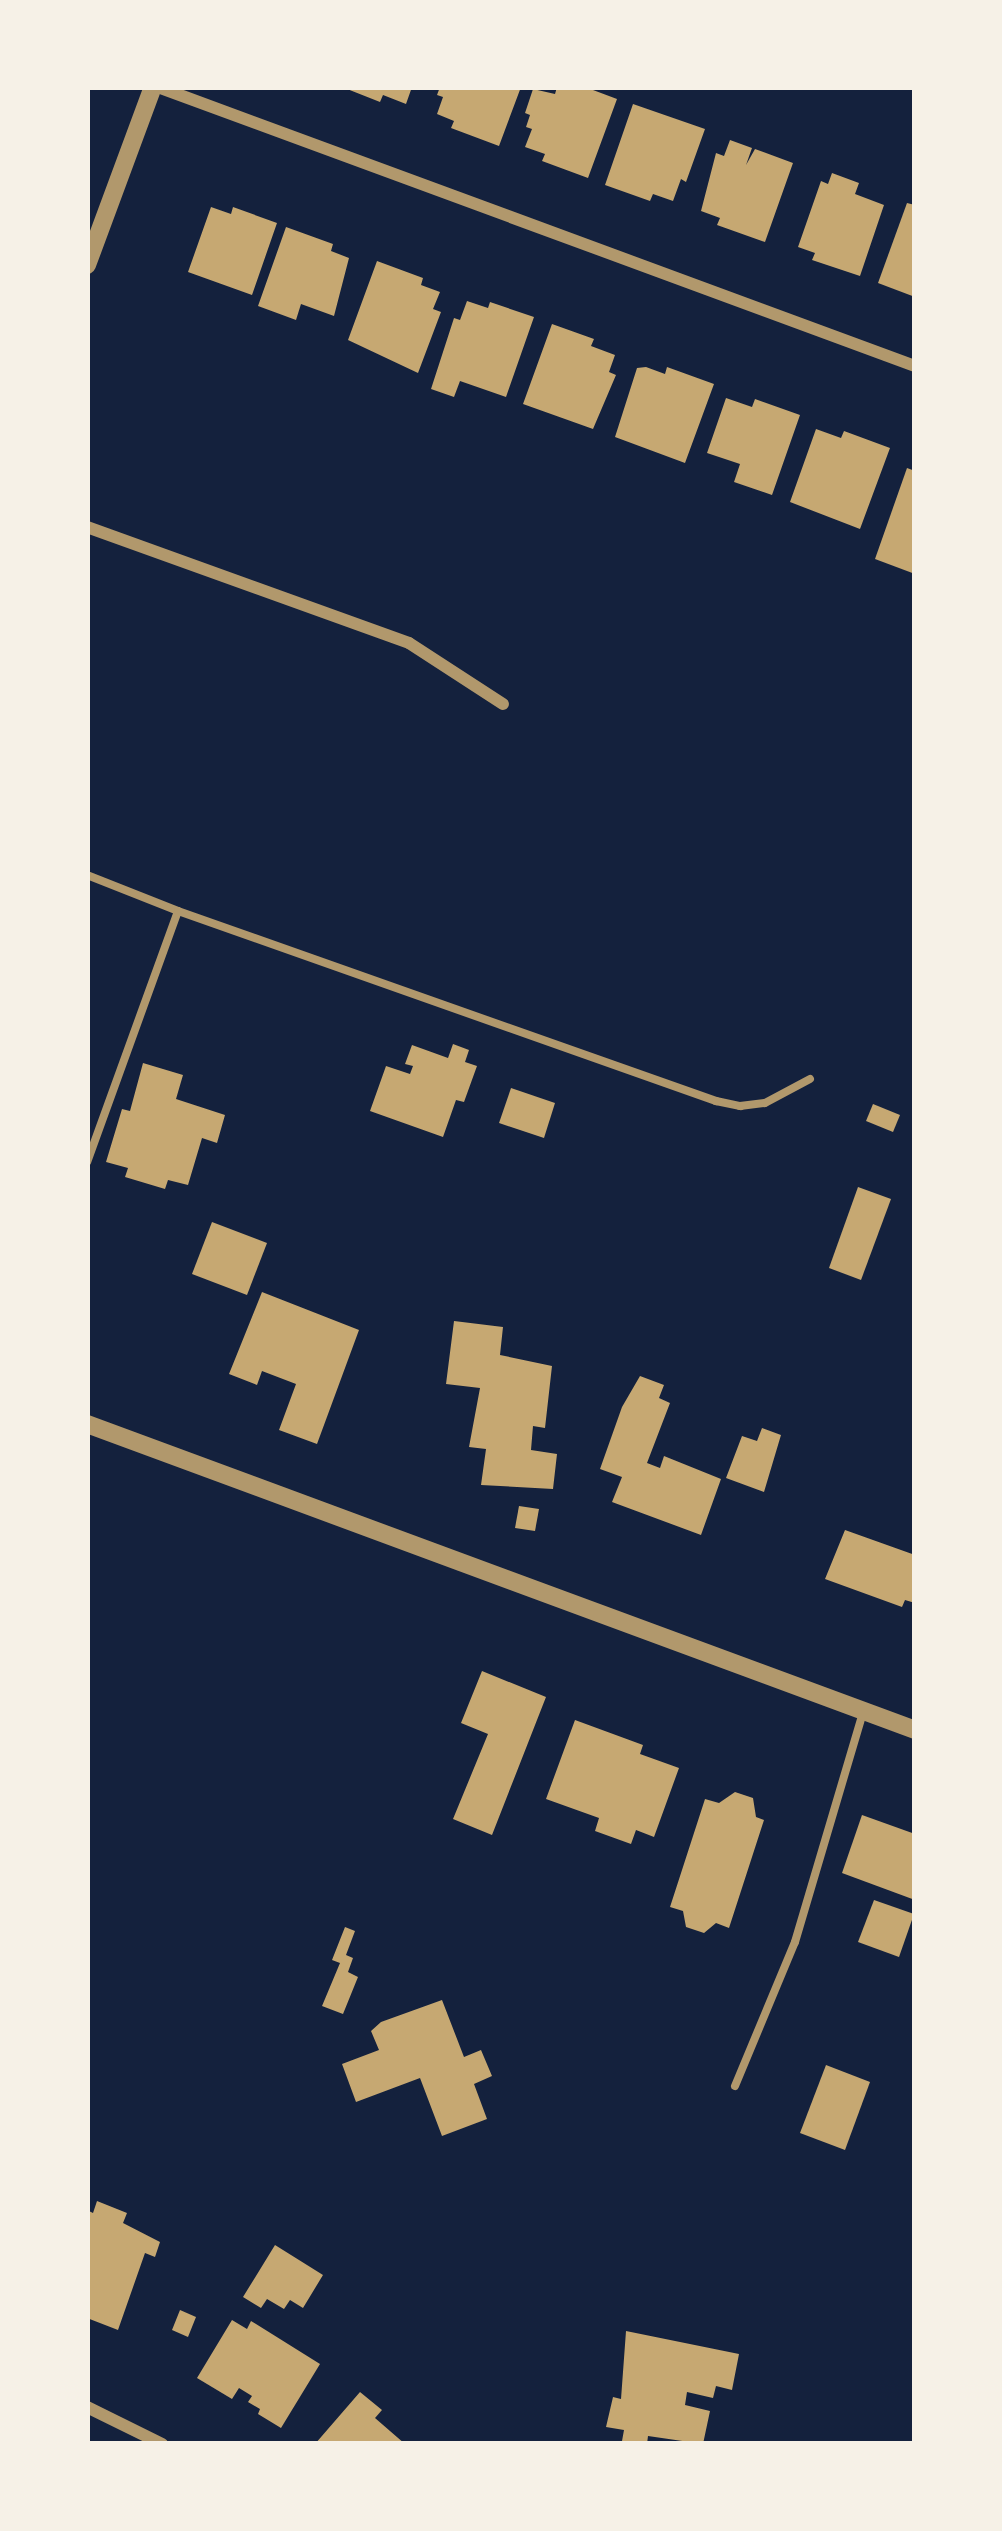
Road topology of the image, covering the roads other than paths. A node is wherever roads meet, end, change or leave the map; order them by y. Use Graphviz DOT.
graph roads {
  1 [pos="155,87"];
  2 [pos="87,265"];
  3 [pos="915,366"];
  4 [pos="87,527"];
  5 [pos="503,704"];
  6 [pos="87,875"];
  7 [pos="178,911"];
  8 [pos="810,1079"];
  9 [pos="87,1162"];
  10 [pos="87,1424"];
  11 [pos="864,1711"];
  12 [pos="915,1730"];
  13 [pos="734,2086"];
  14 [pos="87,2407"];
  15 [pos="162,2444"];
  1 -- 2 [label="street"];
  1 -- 3 [label="street"];
  4 -- 5 [label="street"];
  6 -- 7 [label="lane"];
  7 -- 8 [label="lane"];
  7 -- 9 [label="lane"];
  10 -- 11 [label="street"];
  11 -- 12 [label="street"];
  11 -- 13 [label="lane"];
  14 -- 15 [label="street"];
}
